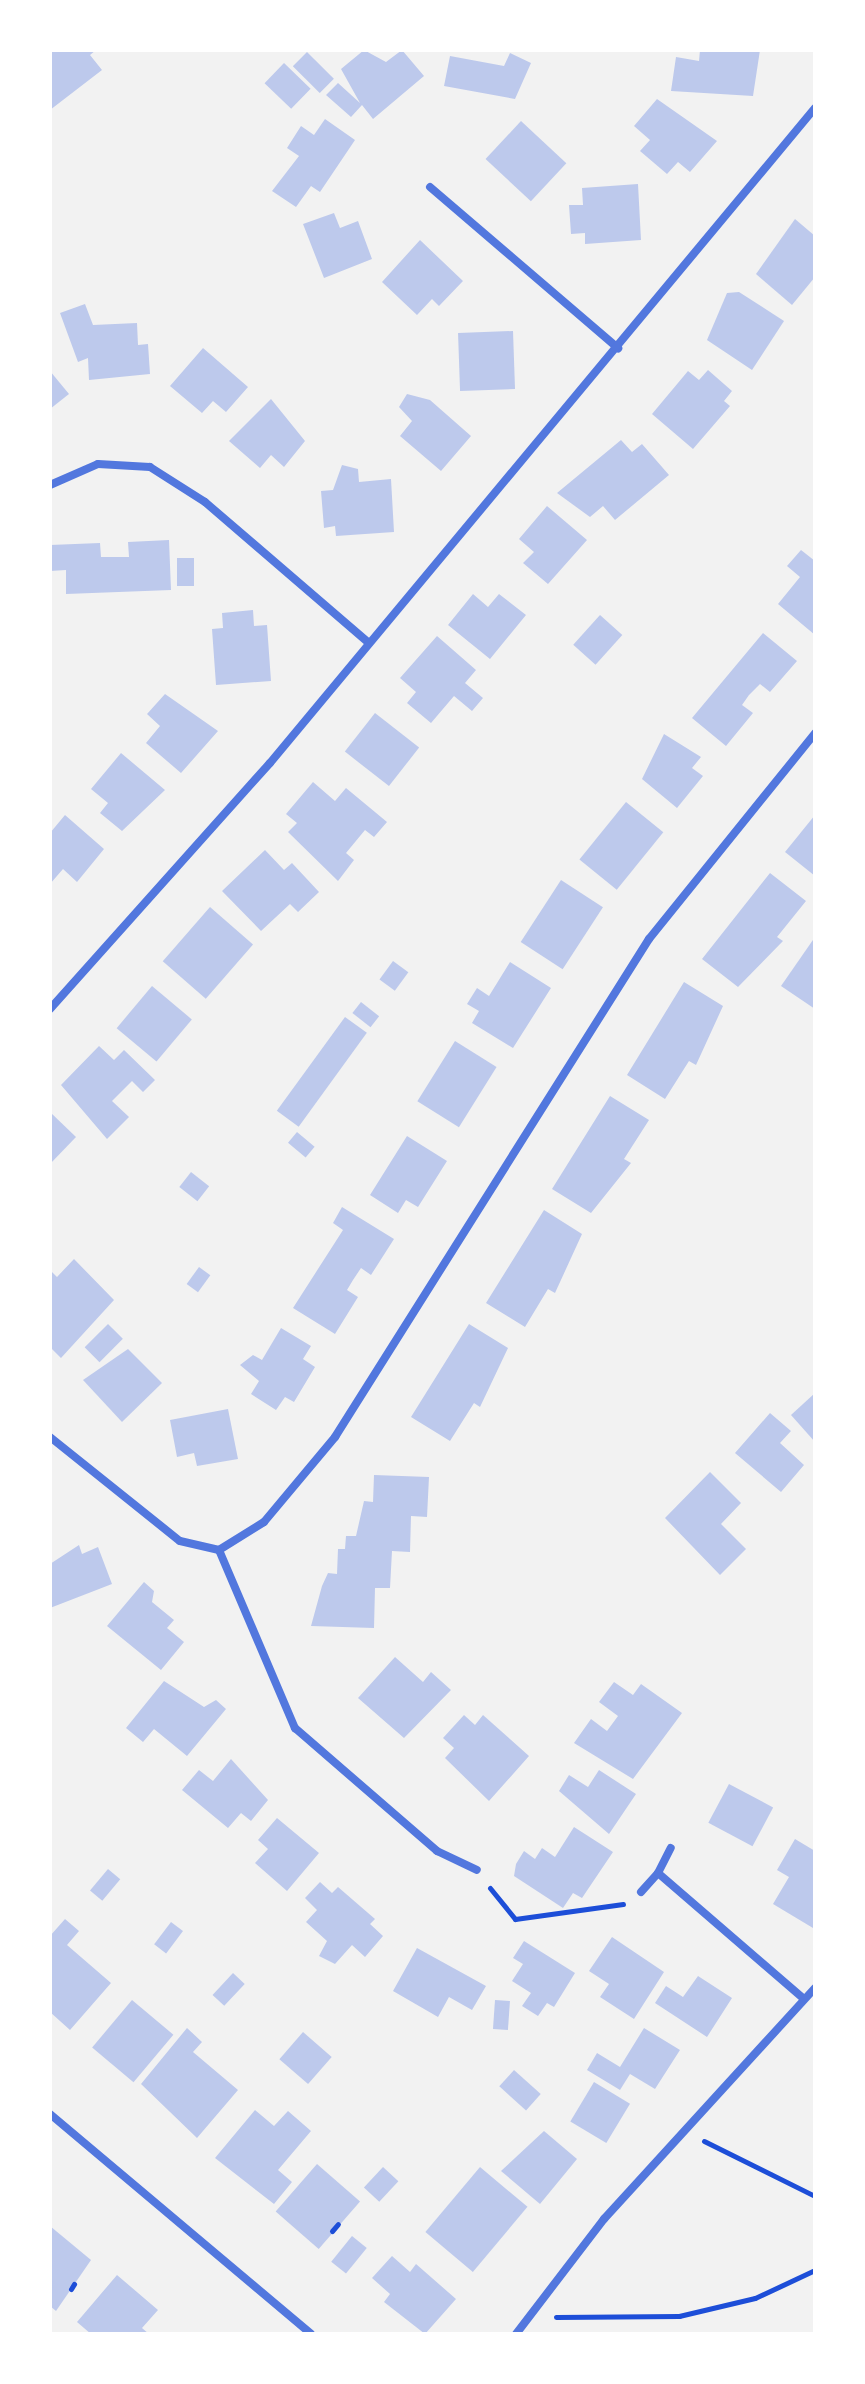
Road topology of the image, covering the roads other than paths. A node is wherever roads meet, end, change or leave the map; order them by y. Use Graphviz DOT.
graph roads {
  1 [pos="815,108"];
  2 [pos="430,187"];
  3 [pos="618,348"];
  4 [pos="50,485"];
  5 [pos="369,643"];
  6 [pos="815,733"];
  7 [pos="50,1009"];
  8 [pos="51,1441"];
  9 [pos="219,1550"];
  10 [pos="671,1848"];
  11 [pos="477,1870"];
  12 [pos="658,1873"];
  13 [pos="641,1892"];
  14 [pos="815,1988"];
  15 [pos="803,1998"];
  16 [pos="50,2114"];
  17 [pos="311,2334"];
  18 [pos="516,2334"];
  1 -- 3 [label="street"];
  2 -- 3 [label="street"];
  3 -- 5 [label="street"];
  4 -- 5 [label="street"];
  5 -- 7 [label="street"];
  6 -- 9 [label="street"];
  8 -- 9 [label="street"];
  9 -- 11 [label="street"];
  10 -- 12 [label="street"];
  12 -- 13 [label="street"];
  12 -- 15 [label="street"];
  14 -- 15 [label="street"];
  15 -- 18 [label="street"];
  16 -- 17 [label="street"];
}
